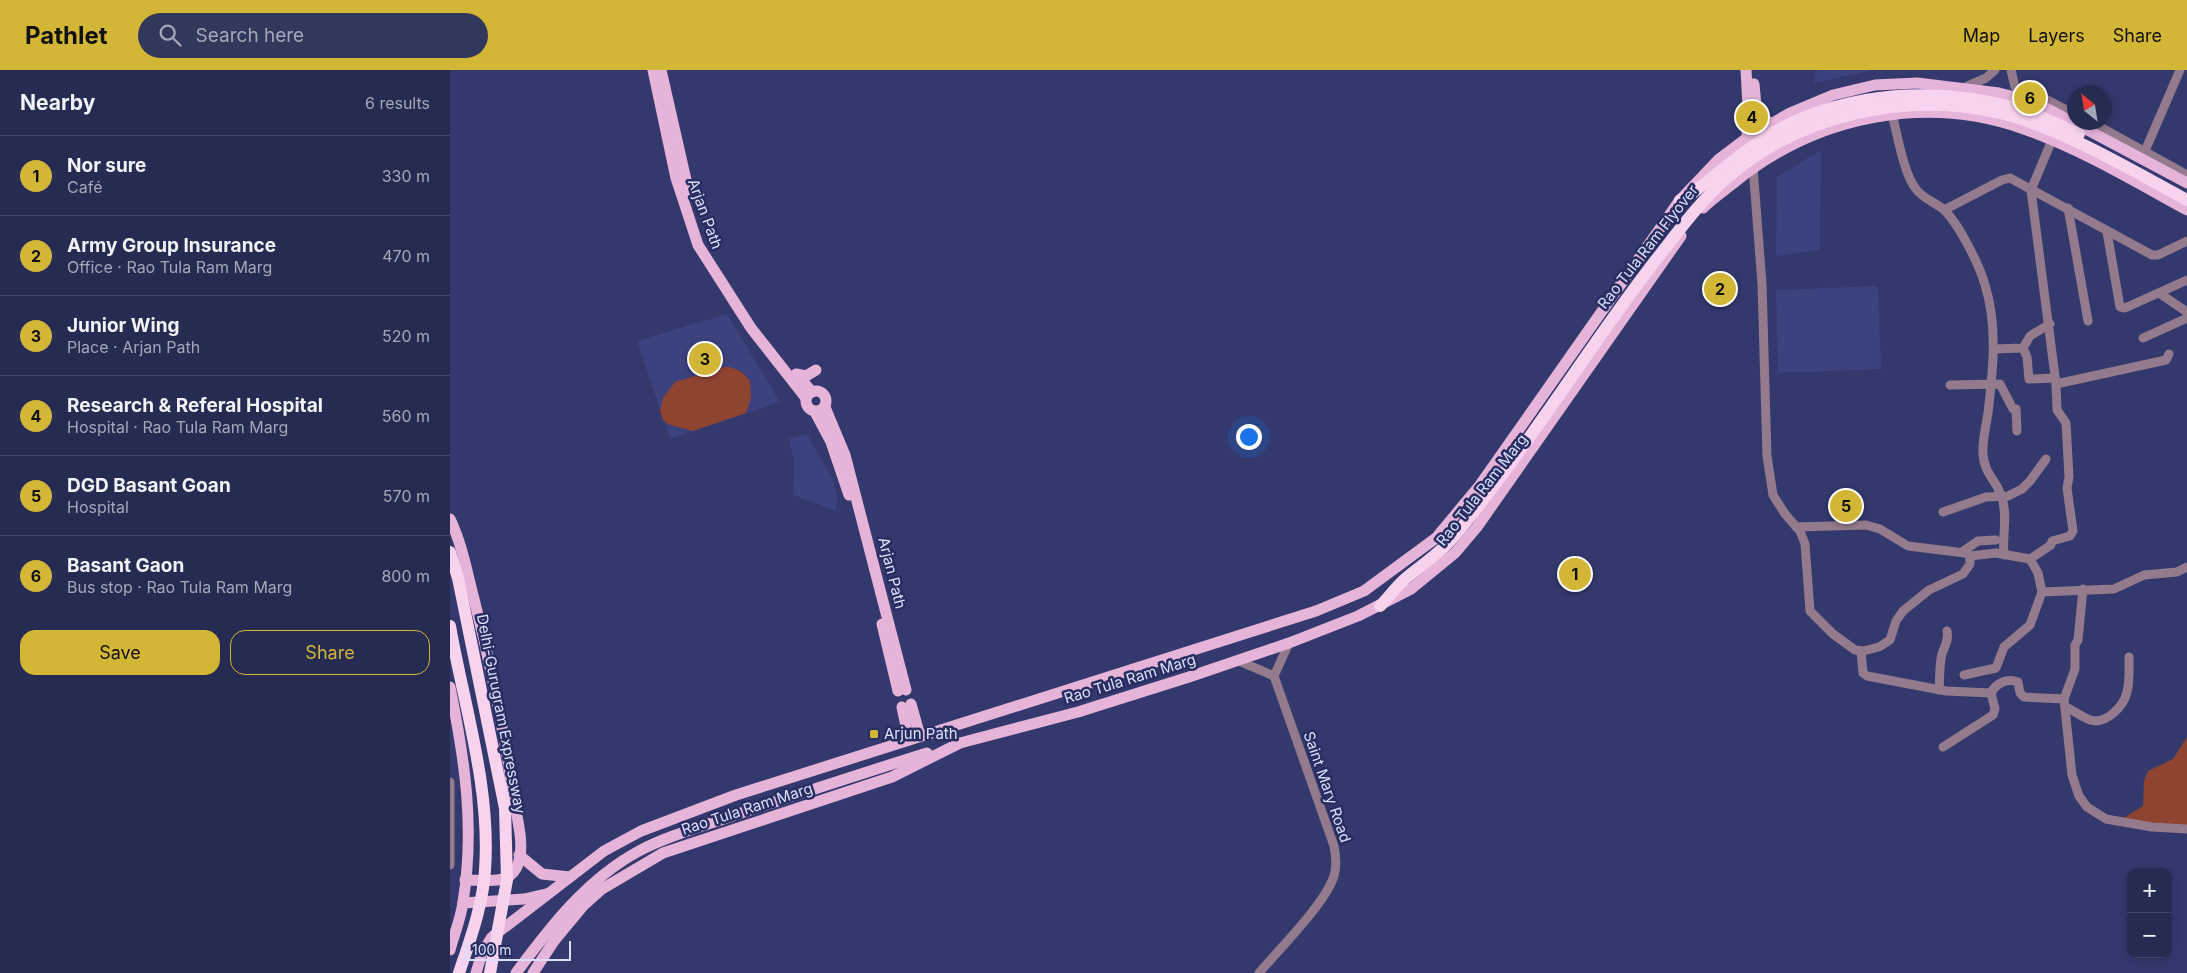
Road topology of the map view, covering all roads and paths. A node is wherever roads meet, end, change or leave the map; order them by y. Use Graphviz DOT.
graph roads {
  1 [pos="653,70"];
  2 [pos="661,70"];
  3 [pos="1746,70"];
  4 [pos="1753,70"];
  5 [pos="1995,70"];
  6 [pos="2011,70"];
  7 [pos="2180,70"];
  8 [pos="1915,83"];
  9 [pos="1963,88"];
  10 [pos="2028,88"];
  11 [pos="1977,90"];
  12 [pos="2026,100"];
  13 [pos="1752,108"];
  14 [pos="2067,110"];
  15 [pos="1910,113"];
  16 [pos="1892,114"];
  17 [pos="1971,117"];
  18 [pos="1772,124"];
  19 [pos="2106,130"];
  20 [pos="1747,138"];
  21 [pos="2052,140"];
  22 [pos="2145,151"];
  23 [pos="1753,167"];
  24 [pos="2187,175"];
  25 [pos="2187,183"];
  26 [pos="2031,190"];
  27 [pos="2187,192"];
  28 [pos="1680,200"];
  29 [pos="2187,200"];
  30 [pos="2068,208"];
  31 [pos="1944,210"];
  32 [pos="2187,210"];
  33 [pos="2106,232"];
  34 [pos="2187,241"];
  35 [pos="2187,280"];
  36 [pos="2158,293"];
  37 [pos="2187,312"];
  38 [pos="2187,318"];
  39 [pos="2088,321"];
  40 [pos="2050,324"];
  41 [pos="2143,338"];
  42 [pos="2023,348"];
  43 [pos="1994,349"];
  44 [pos="2170,354"];
  45 [pos="816,370"];
  46 [pos="796,374"];
  47 [pos="2056,381"];
  48 [pos="1991,384"];
  49 [pos="1950,385"];
  50 [pos="809,395"];
  51 [pos="820,410"];
  52 [pos="2017,431"];
  53 [pos="2046,460"];
  54 [pos="2002,496"];
  55 [pos="1943,512"];
  56 [pos="450,519"];
  57 [pos="1796,527"];
  58 [pos="1996,540"];
  59 [pos="450,552"];
  60 [pos="1966,554"];
  61 [pos="2004,555"];
  62 [pos="2030,559"];
  63 [pos="2187,567"];
  64 [pos="2083,589"];
  65 [pos="2042,592"];
  66 [pos="1380,606"];
  67 [pos="450,626"];
  68 [pos="1947,631"];
  69 [pos="1289,643"];
  70 [pos="1861,651"];
  71 [pos="2129,657"];
  72 [pos="1239,660"];
  73 [pos="1964,675"];
  74 [pos="1274,676"];
  75 [pos="450,687"];
  76 [pos="902,690"];
  77 [pos="1939,690"];
  78 [pos="1991,693"];
  79 [pos="2065,703"];
  80 [pos="906,706"];
  81 [pos="914,738"];
  82 [pos="960,743"];
  83 [pos="1943,747"];
  84 [pos="450,782"];
  85 [pos="2187,829"];
  86 [pos="519,855"];
  87 [pos="450,865"];
  88 [pos="570,876"];
  89 [pos="465,880"];
  90 [pos="550,893"];
  91 [pos="463,904"];
  92 [pos="450,950"];
  93 [pos="459,973"];
  94 [pos="476,973"];
  95 [pos="490,973"];
  96 [pos="516,973"];
  97 [pos="533,973"];
  98 [pos="1259,973"];
  1 -- 50 [label="main road, Arjan Path"];
  2 -- 46 [label="main road, Arjan Path"];
  3 -- 13 [label="main road"];
  4 -- 13 [label="main road"];
  5 -- 9 [label="street"];
  6 -- 12 [label="street"];
  7 -- 22 [label="street"];
  8 -- 9 [label="main road, Rao Tula Ram Marg"];
  8 -- 15 [label="main road"];
  8 -- 18 [label="main road, Rao Tula Ram Marg"];
  9 -- 11 [label="main road, Rao Tula Ram Marg"];
  10 -- 14 [label="street"];
  11 -- 12 [label="main road, Rao Tula Ram Marg"];
  11 -- 17 [label="main road"];
  12 -- 25 [label="main road, Rao Tula Ram Marg"];
  13 -- 18 [label="main road"];
  13 -- 20 [label="main road"];
  15 -- 16 [label="main road, Rao Tula Ram Marg"];
  15 -- 17 [label="main road, Rao Tula Ram Marg"];
  16 -- 23 [label="main road, Rao Tula Ram Marg"];
  16 -- 31 [label="street"];
  17 -- 21 [label="main road, Rao Tula Ram Marg"];
  18 -- 20 [label="main road, Rao Tula Ram Marg"];
  19 -- 22 [label="street"];
  20 -- 28 [label="main road, Rao Tula Ram Marg"];
  21 -- 26 [label="street"];
  21 -- 32 [label="main road, Rao Tula Ram Marg"];
  22 -- 24 [label="street"];
  23 -- 57 [label="street"];
  23 -- 66 [label="main road, Rao Tula Ram Marg"];
  26 -- 30 [label="street"];
  26 -- 31 [label="street"];
  26 -- 40 [label="street"];
  27 -- 28 [label="highway, Rao Tula Ram Flyover"];
  28 -- 81 [label="main road, Rao Tula Ram Marg"];
  29 -- 66 [label="highway, Rao Tula Ram Flyover"];
  30 -- 33 [label="street"];
  30 -- 39 [label="street"];
  31 -- 43 [label="street"];
  33 -- 34 [label="street"];
  33 -- 36 [label="street"];
  35 -- 36 [label="street"];
  36 -- 37 [label="street"];
  38 -- 41 [label="street"];
  40 -- 42 [label="street"];
  40 -- 47 [label="street"];
  42 -- 43 [label="street"];
  42 -- 47 [label="street"];
  43 -- 48 [label="street"];
  44 -- 47 [label="street"];
  45 -- 46 [label="main road"];
  46 -- 50 [label="main road, Arjan Path"];
  47 -- 62 [label="street"];
  48 -- 49 [label="street"];
  48 -- 52 [label="street"];
  48 -- 54 [label="street"];
  50 -- 51 [label="main road"];
  50 -- 51 [label="main road"];
  51 -- 76 [label="main road, Arjan Path"];
  53 -- 54 [label="street"];
  54 -- 55 [label="street"];
  54 -- 61 [label="street"];
  56 -- 86 [label="main road"];
  57 -- 60 [label="street"];
  57 -- 70 [label="street"];
  58 -- 60 [label="street"];
  59 -- 95 [label="highway, Delhi-Gurugram Expressway"];
  60 -- 61 [label="street"];
  60 -- 70 [label="street"];
  61 -- 62 [label="street"];
  62 -- 65 [label="street"];
  63 -- 64 [label="street"];
  64 -- 65 [label="street"];
  64 -- 79 [label="street"];
  65 -- 73 [label="street"];
  66 -- 69 [label="main road, Rao Tula Ram Marg"];
  67 -- 93 [label="highway"];
  68 -- 77 [label="street"];
  69 -- 72 [label="main road, Rao Tula Ram Marg"];
  69 -- 74 [label="street"];
  70 -- 77 [label="street"];
  71 -- 79 [label="street"];
  72 -- 74 [label="street"];
  72 -- 82 [label="main road, Rao Tula Ram Marg"];
  74 -- 98 [label="street, Saint Mary Road"];
  75 -- 89 [label="main road"];
  77 -- 78 [label="street"];
  78 -- 79 [label="street"];
  78 -- 83 [label="street"];
  79 -- 85 [label="street"];
  80 -- 81 [label="main road"];
  81 -- 88 [label="main road, Rao Tula Ram Marg"];
  82 -- 96 [label="main road"];
  82 -- 97 [label="main road, Rao Tula Ram Marg"];
  84 -- 87 [label="street"];
  86 -- 88 [label="main road"];
  86 -- 89 [label="main road"];
  88 -- 90 [label="main road, Rao Tula Ram Marg"];
  89 -- 91 [label="main road"];
  90 -- 91 [label="main road"];
  90 -- 94 [label="main road, Rao Tula Ram Marg"];
  91 -- 92 [label="main road"];
}
